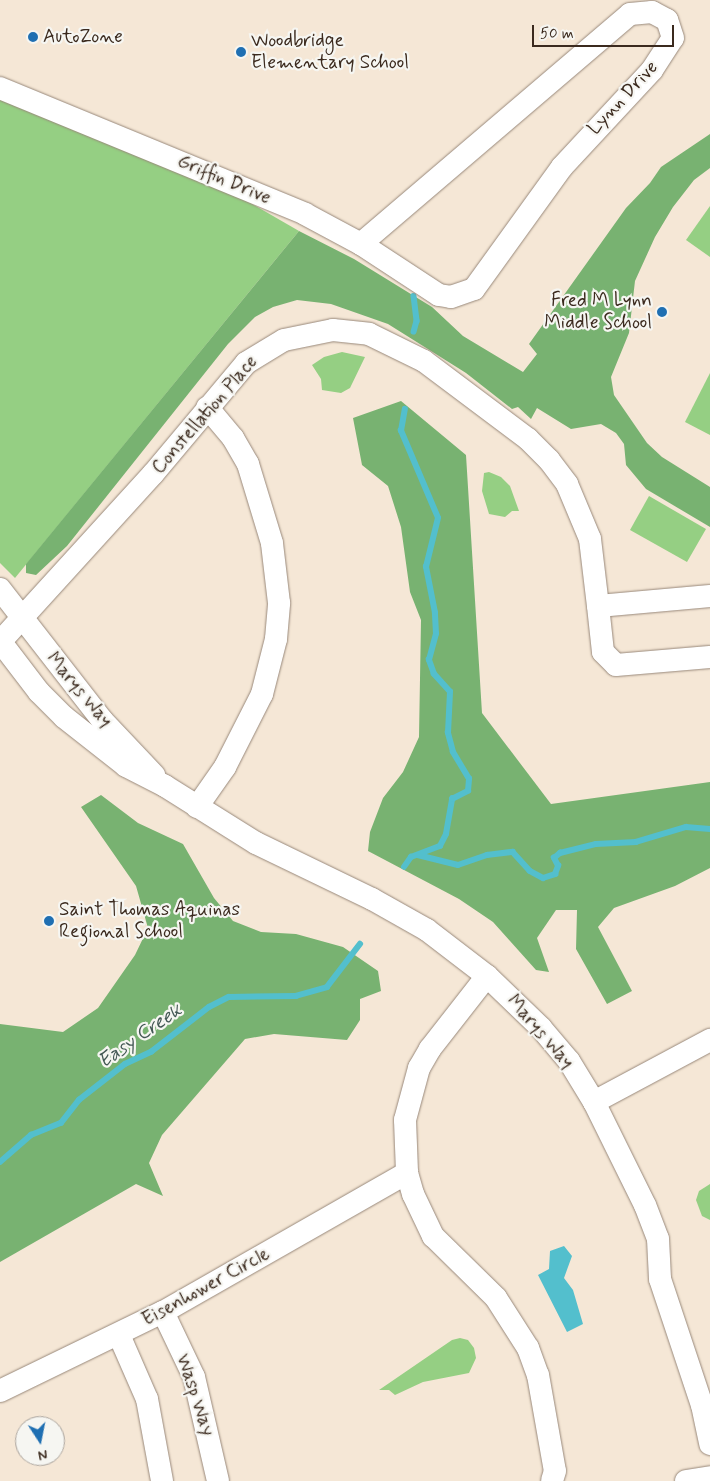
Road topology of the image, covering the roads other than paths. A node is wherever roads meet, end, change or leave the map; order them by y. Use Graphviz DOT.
graph roads {
  1 [pos="0,88"];
  2 [pos="361,244"];
  3 [pos="437,294"];
  4 [pos="208,407"];
  5 [pos="0,589"];
  6 [pos="710,596"];
  7 [pos="598,606"];
  8 [pos="22,618"];
  9 [pos="0,642"];
  10 [pos="710,657"];
  11 [pos="165,786"];
  12 [pos="197,807"];
  13 [pos="488,976"];
  14 [pos="710,1040"];
  15 [pos="594,1102"];
  16 [pos="407,1173"];
  17 [pos="163,1312"];
  18 [pos="119,1335"];
  19 [pos="0,1392"];
  20 [pos="710,1444"];
  21 [pos="710,1477"];
  22 [pos="162,1481"];
  23 [pos="218,1481"];
  24 [pos="552,1481"];
  25 [pos="686,1481"];
  1 -- 2 [label="street, Griffin Drive"];
  2 -- 3 [label="street, Griffin Drive"];
  2 -- 3 [label="street, Lynn Drive"];
  4 -- 7 [label="street, Constellation Place"];
  4 -- 8 [label="street, Constellation Place"];
  4 -- 12 [label="street"];
  5 -- 8 [label="street, Marys Way"];
  6 -- 7 [label="street"];
  7 -- 10 [label="street, Constellation Place"];
  8 -- 9 [label="street, Constellation Place"];
  8 -- 11 [label="street, Marys Way"];
  9 -- 11 [label="street, Marys Way"];
  11 -- 12 [label="street, Marys Way"];
  12 -- 13 [label="street, Marys Way"];
  13 -- 15 [label="street, Marys Way"];
  13 -- 16 [label="street"];
  14 -- 15 [label="street"];
  15 -- 20 [label="street, Marys Way"];
  16 -- 17 [label="street, Eisenhower Circle"];
  16 -- 24 [label="street"];
  17 -- 18 [label="street, Eisenhower Circle"];
  17 -- 23 [label="street, Wasp Way"];
  18 -- 19 [label="street, Eisenhower Circle"];
  18 -- 22 [label="street"];
  21 -- 25 [label="street"];
}
